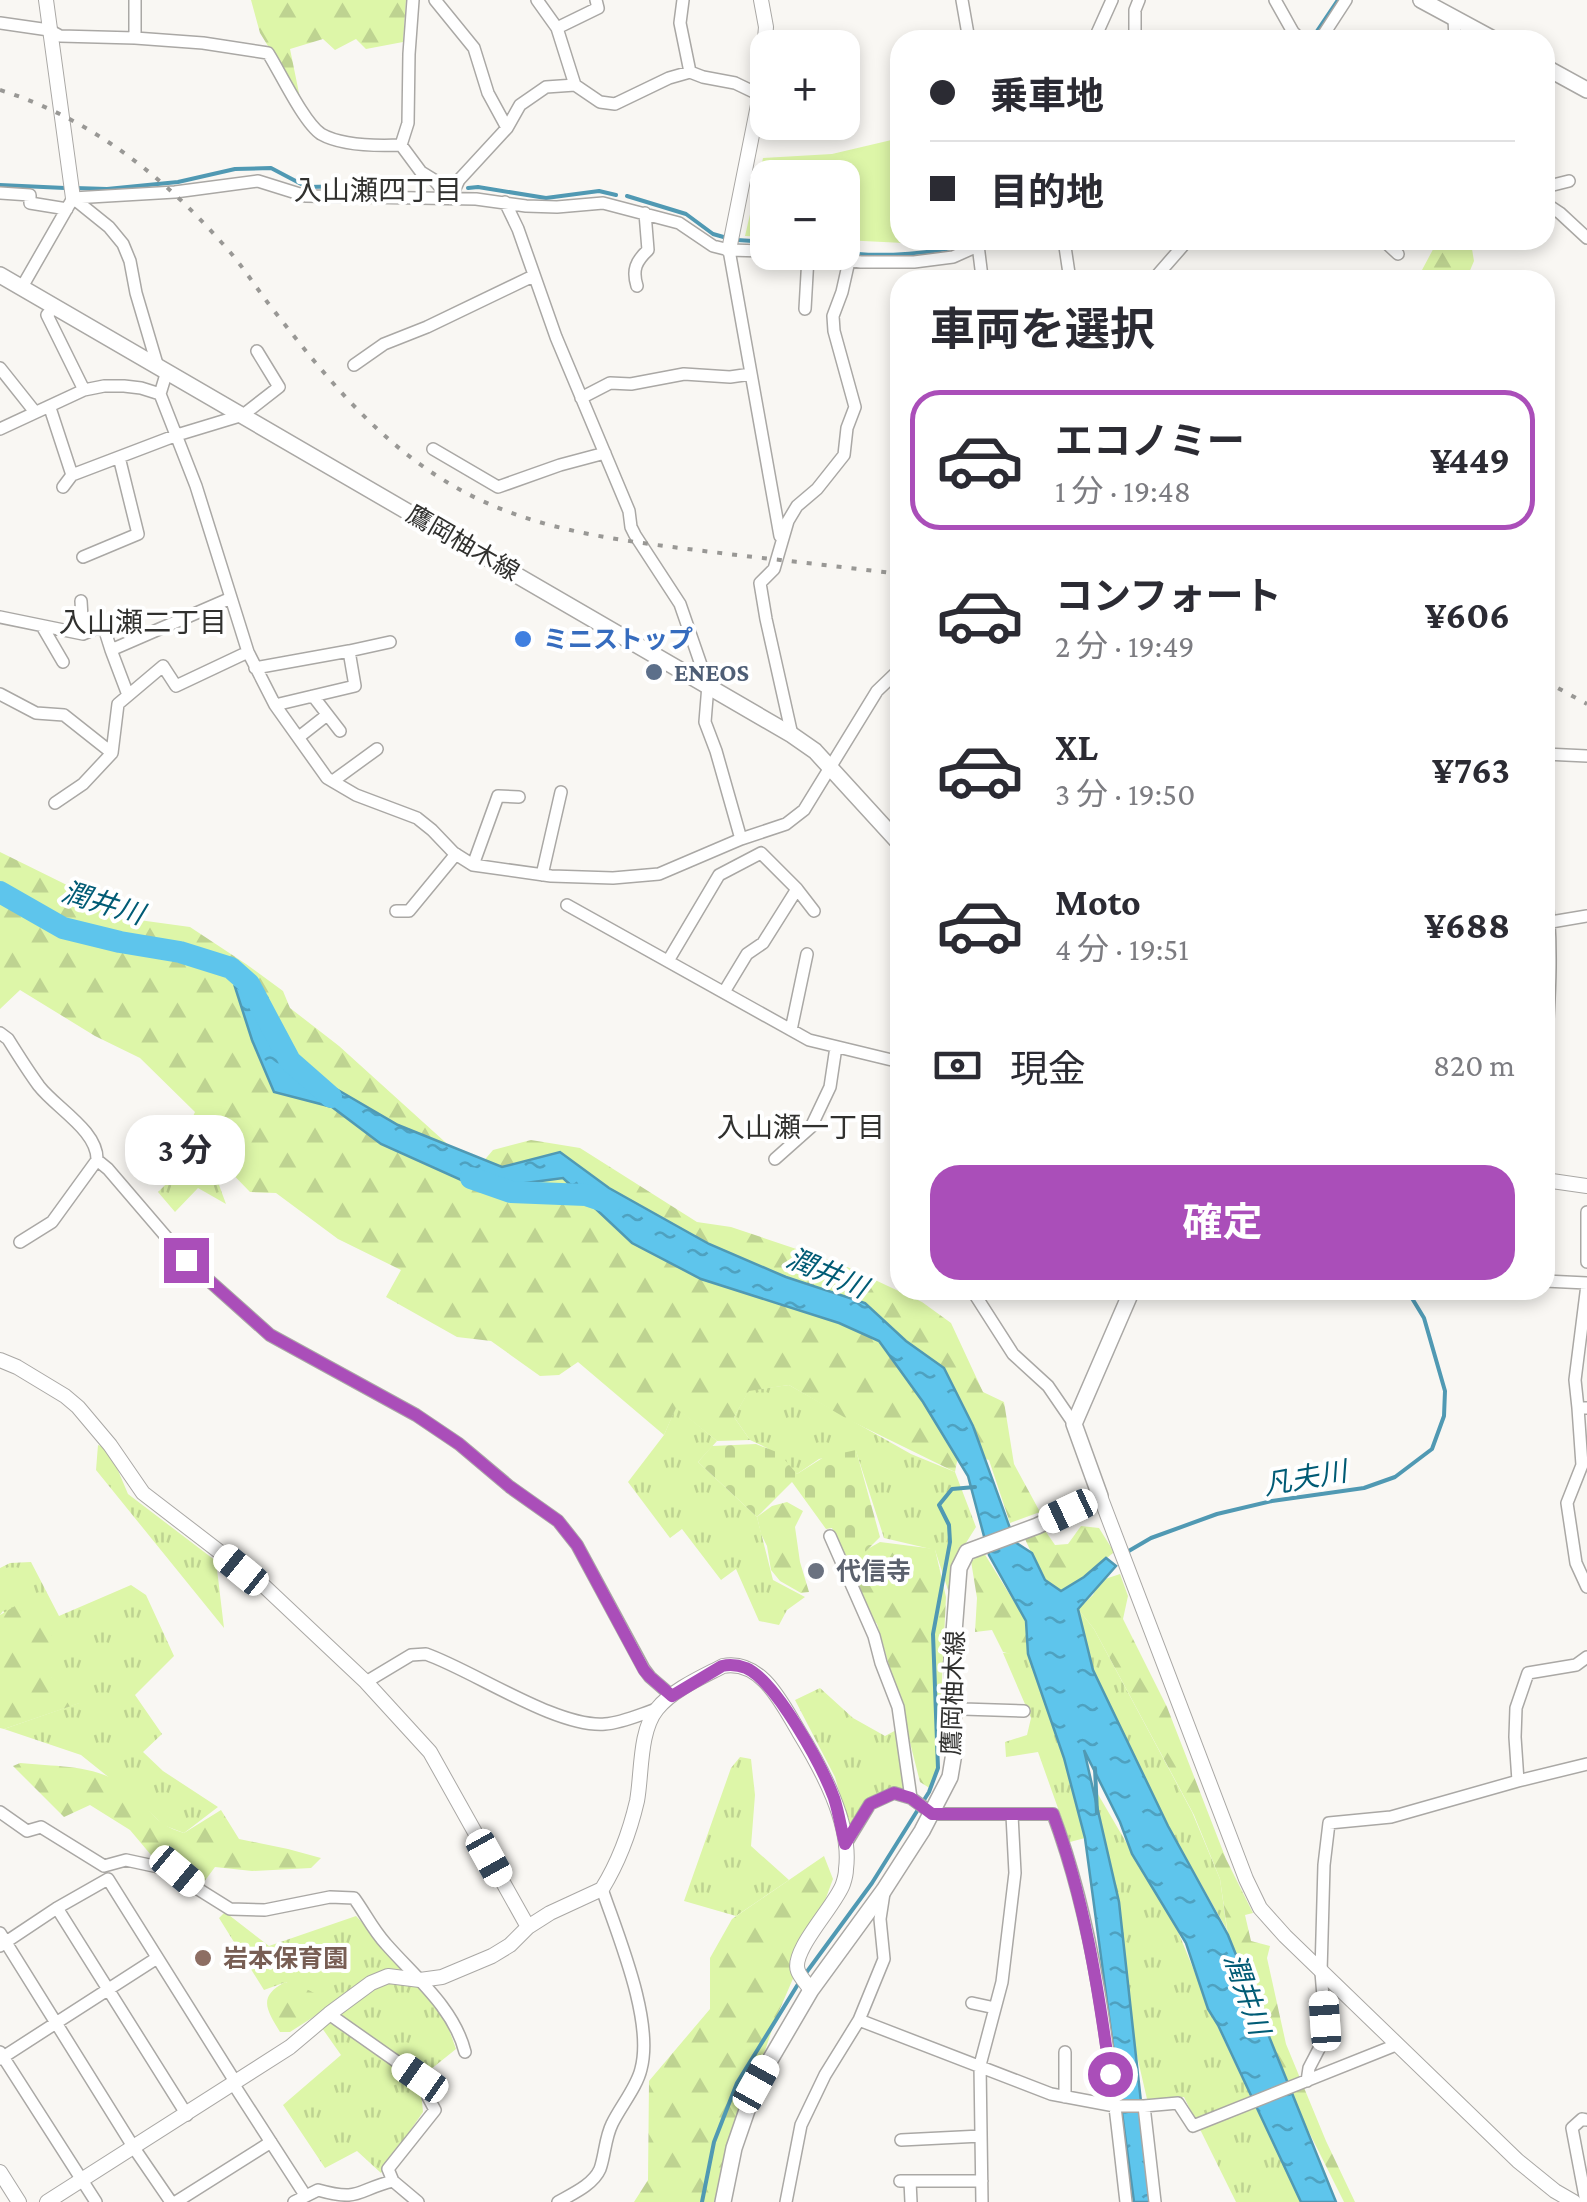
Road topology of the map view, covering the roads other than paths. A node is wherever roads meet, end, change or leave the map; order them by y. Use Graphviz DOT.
graph roads {
  1 [pos="46,0"];
  2 [pos="134,0"];
  3 [pos="414,0"];
  4 [pos="435,0"];
  5 [pos="538,0"];
  6 [pos="596,0"];
  7 [pos="684,0"];
  8 [pos="762,0"];
  9 [pos="962,0"];
  10 [pos="1112,0"];
  11 [pos="1139,0"];
  12 [pos="1275,0"];
  13 [pos="1346,0"];
  14 [pos="1422,0"];
  15 [pos="1454,18"];
  16 [pos="0,24"];
  17 [pos="557,28"];
  18 [pos="49,30"];
  19 [pos="766,30"];
  20 [pos="967,30"];
  21 [pos="1098,30"];
  22 [pos="1135,30"];
  23 [pos="1292,30"];
  24 [pos="1326,30"];
  25 [pos="1455,30"];
  26 [pos="1476,30"];
  27 [pos="135,38"];
  28 [pos="690,72"];
  29 [pos="1555,73"];
  30 [pos="575,85"];
  31 [pos="750,90"];
  32 [pos="1586,90"];
  33 [pos="507,128"];
  34 [pos="751,140"];
  35 [pos="401,145"];
  36 [pos="1570,181"];
  37 [pos="1555,185"];
  38 [pos="0,193"];
  39 [pos="450,198"];
  40 [pos="505,202"];
  41 [pos="70,203"];
  42 [pos="1555,210"];
  43 [pos="645,213"];
  44 [pos="1587,238"];
  45 [pos="731,242"];
  46 [pos="750,247"];
  47 [pos="968,250"];
  48 [pos="1179,250"];
  49 [pos="1394,250"];
  50 [pos="1398,254"];
  51 [pos="860,261"];
  52 [pos="807,270"];
  53 [pos="847,270"];
  54 [pos="1162,270"];
  55 [pos="0,274"];
  56 [pos="533,276"];
  57 [pos="637,286"];
  58 [pos="22,288"];
  59 [pos="55,306"];
  60 [pos="805,309"];
  61 [pos="258,350"];
  62 [pos="354,365"];
  63 [pos="0,368"];
  64 [pos="162,368"];
  65 [pos="751,374"];
  66 [pos="84,390"];
  67 [pos="160,394"];
  68 [pos="582,398"];
  69 [pos="50,408"];
  70 [pos="35,412"];
  71 [pos="243,415"];
  72 [pos="0,429"];
  73 [pos="177,435"];
  74 [pos="433,449"];
  75 [pos="605,453"];
  76 [pos="119,457"];
  77 [pos="72,476"];
  78 [pos="63,487"];
  79 [pos="780,539"];
  80 [pos="83,557"];
  81 [pos="231,598"];
  82 [pos="80,601"];
  83 [pos="0,617"];
  84 [pos="42,626"];
  85 [pos="83,634"];
  86 [pos="390,642"];
  87 [pos="112,650"];
  88 [pos="349,650"];
  89 [pos="248,652"];
  90 [pos="63,662"];
  91 [pos="256,668"];
  92 [pos="890,678"];
  93 [pos="708,685"];
  94 [pos="0,694"];
  95 [pos="128,695"];
  96 [pos="313,696"];
  97 [pos="275,705"];
  98 [pos="327,715"];
  99 [pos="340,730"];
  100 [pos="792,735"];
  101 [pos="299,737"];
  102 [pos="377,749"];
  103 [pos="112,754"];
  104 [pos="1555,754"];
  105 [pos="1587,756"];
  106 [pos="830,767"];
  107 [pos="333,781"];
  108 [pos="560,792"];
  109 [pos="519,797"];
  110 [pos="55,803"];
  111 [pos="890,833"];
  112 [pos="741,838"];
  113 [pos="456,854"];
  114 [pos="472,865"];
  115 [pos="542,876"];
  116 [pos="797,889"];
  117 [pos="568,905"];
  118 [pos="396,911"];
  119 [pos="814,911"];
  120 [pos="1587,916"];
  121 [pos="1555,921"];
  122 [pos="807,954"];
  123 [pos="668,961"];
  124 [pos="724,992"];
  125 [pos="791,1030"];
  126 [pos="0,1033"];
  127 [pos="836,1047"];
  128 [pos="890,1060"];
  129 [pos="775,1159"];
  130 [pos="97,1160"];
  131 [pos="1555,1181"];
  132 [pos="1587,1186"];
  133 [pos="1587,1212"];
  134 [pos="20,1242"];
  135 [pos="1587,1262"];
  136 [pos="1555,1282"];
  137 [pos="1587,1284"];
  138 [pos="978,1300"];
  139 [pos="1128,1300"];
  140 [pos="0,1360"];
  141 [pos="1583,1408"];
  142 [pos="1074,1424"];
  143 [pos="1100,1496"];
  144 [pos="830,1536"];
  145 [pos="1587,1588"];
  146 [pos="1587,1657"];
  147 [pos="366,1682"];
  148 [pos="672,1696"];
  149 [pos="952,1706"];
  150 [pos="657,1709"];
  151 [pos="1024,1711"];
  152 [pos="1587,1764"];
  153 [pos="1518,1781"];
  154 [pos="911,1798"];
  155 [pos="0,1812"];
  156 [pos="932,1814"];
  157 [pos="1012,1814"];
  158 [pos="845,1844"];
  159 [pos="602,1889"];
  160 [pos="884,1890"];
  161 [pos="57,1908"];
  162 [pos="528,1927"];
  163 [pos="2,1940"];
  164 [pos="157,1958"];
  165 [pos="1321,1972"];
  166 [pos="420,1980"];
  167 [pos="108,1990"];
  168 [pos="811,1990"];
  169 [pos="972,2002"];
  170 [pos="996,2008"];
  171 [pos="329,2014"];
  172 [pos="860,2020"];
  173 [pos="56,2022"];
  174 [pos="1396,2045"];
  175 [pos="465,2052"];
  176 [pos="1065,2052"];
  177 [pos="1,2056"];
  178 [pos="980,2065"];
  179 [pos="420,2078"];
  180 [pos="1307,2081"];
  181 [pos="235,2084"];
  182 [pos="428,2097"];
  183 [pos="1064,2097"];
  184 [pos="1115,2106"];
  185 [pos="1144,2106"];
  186 [pos="187,2115"];
  187 [pos="1587,2120"];
  188 [pos="982,2136"];
  189 [pos="901,2140"];
  190 [pos="271,2142"];
  191 [pos="134,2148"];
  192 [pos="0,2172"];
  193 [pos="82,2180"];
  194 [pos="394,2181"];
  195 [pos="982,2181"];
  196 [pos="300,2199"];
  197 [pos="20,2202"];
  198 [pos="47,2202"];
  199 [pos="96,2202"];
  200 [pos="173,2202"];
  201 [pos="418,2202"];
  202 [pos="558,2202"];
  203 [pos="723,2202"];
  204 [pos="786,2202"];
  205 [pos="912,2202"];
  206 [pos="982,2202"];
  207 [pos="1126,2202"];
  208 [pos="1155,2202"];
  209 [pos="1574,2202"];
  210 [pos="1586,2202"];
  1 -- 18 [label="street"];
  2 -- 27 [label="street"];
  3 -- 35 [label="street"];
  4 -- 33 [label="street"];
  5 -- 17 [label="street"];
  6 -- 17 [label="street"];
  7 -- 28 [label="street"];
  8 -- 19 [label="street"];
  9 -- 20 [label="street"];
  10 -- 21 [label="street"];
  11 -- 22 [label="street"];
  12 -- 23 [label="street"];
  13 -- 24 [label="street"];
  14 -- 15 [label="main road"];
  15 -- 25 [label="street"];
  15 -- 26 [label="main road"];
  16 -- 18 [label="street"];
  17 -- 30 [label="street"];
  18 -- 27 [label="street"];
  18 -- 41 [label="street"];
  27 -- 35 [label="street"];
  28 -- 30 [label="street"];
  28 -- 31 [label="street"];
  29 -- 32 [label="main road"];
  30 -- 33 [label="street"];
  33 -- 39 [label="street"];
  34 -- 45 [label="street"];
  35 -- 39 [label="street"];
  36 -- 37 [label="street"];
  38 -- 41 [label="street"];
  39 -- 40 [label="street"];
  39 -- 41 [label="street"];
  40 -- 43 [label="street"];
  40 -- 56 [label="street"];
  41 -- 58 [label="street"];
  41 -- 64 [label="street"];
  42 -- 44 [label="street"];
  43 -- 45 [label="street"];
  43 -- 57 [label="street"];
  45 -- 46 [label="street"];
  45 -- 65 [label="street"];
  47 -- 51 [label="street"];
  48 -- 54 [label="street"];
  49 -- 50 [label="street"];
  52 -- 60 [label="street"];
  53 -- 79 [label="street"];
  55 -- 58 [label="main road, 鷹岡柚木線"];
  56 -- 62 [label="street"];
  56 -- 68 [label="street"];
  58 -- 59 [label="main road, 鷹岡柚木線"];
  59 -- 64 [label="main road, 鷹岡柚木線"];
  59 -- 66 [label="street"];
  61 -- 71 [label="street"];
  63 -- 70 [label="street"];
  64 -- 67 [label="street"];
  64 -- 71 [label="main road, 鷹岡柚木線"];
  65 -- 68 [label="street"];
  65 -- 79 [label="street"];
  66 -- 67 [label="street"];
  66 -- 69 [label="street"];
  67 -- 73 [label="street"];
  68 -- 75 [label="street"];
  69 -- 70 [label="street"];
  69 -- 77 [label="street"];
  70 -- 72 [label="street"];
  71 -- 73 [label="street"];
  71 -- 93 [label="main road, 鷹岡柚木線"];
  73 -- 76 [label="street"];
  73 -- 81 [label="street"];
  74 -- 75 [label="street"];
  75 -- 93 [label="street"];
  76 -- 77 [label="street"];
  76 -- 80 [label="street"];
  77 -- 78 [label="street"];
  79 -- 100 [label="street"];
  81 -- 87 [label="street"];
  81 -- 89 [label="street"];
  82 -- 85 [label="street"];
  83 -- 84 [label="street"];
  84 -- 85 [label="street"];
  84 -- 90 [label="street"];
  85 -- 87 [label="street"];
  86 -- 88 [label="street"];
  87 -- 95 [label="street"];
  88 -- 91 [label="street"];
  88 -- 96 [label="street"];
  89 -- 91 [label="street"];
  89 -- 95 [label="street"];
  91 -- 97 [label="street"];
  92 -- 106 [label="street"];
  93 -- 100 [label="main road, 鷹岡柚木線"];
  93 -- 112 [label="street"];
  94 -- 103 [label="street"];
  95 -- 103 [label="street"];
  96 -- 97 [label="street"];
  96 -- 98 [label="street"];
  97 -- 101 [label="street"];
  98 -- 99 [label="street"];
  98 -- 101 [label="street"];
  100 -- 106 [label="main road, 鷹岡柚木線"];
  101 -- 107 [label="street"];
  102 -- 107 [label="street"];
  103 -- 110 [label="street"];
  104 -- 105 [label="street"];
  106 -- 111 [label="main road, 鷹岡柚木線"];
  106 -- 112 [label="street"];
  107 -- 113 [label="street"];
  108 -- 115 [label="street"];
  109 -- 114 [label="street"];
  112 -- 115 [label="street"];
  113 -- 114 [label="street"];
  113 -- 118 [label="street"];
  114 -- 115 [label="street"];
  116 -- 119 [label="street"];
  116 -- 123 [label="street"];
  116 -- 124 [label="street"];
  117 -- 123 [label="street"];
  120 -- 121 [label="street"];
  122 -- 125 [label="street"];
  123 -- 124 [label="street"];
  124 -- 125 [label="street"];
  125 -- 127 [label="street"];
  126 -- 130 [label="street"];
  127 -- 128 [label="street"];
  127 -- 129 [label="street"];
  130 -- 134 [label="street"];
  130 -- 148 [label="street"];
  131 -- 132 [label="street"];
  133 -- 135 [label="street"];
  136 -- 137 [label="street"];
  137 -- 141 [label="street"];
  138 -- 142 [label="street"];
  139 -- 142 [label="main road"];
  140 -- 147 [label="street"];
  141 -- 145 [label="street"];
  142 -- 143 [label="main road"];
  143 -- 149 [label="main road, 鷹岡柚木線"];
  143 -- 165 [label="street"];
  144 -- 154 [label="street"];
  146 -- 153 [label="street"];
  147 -- 150 [label="street"];
  147 -- 162 [label="street"];
  148 -- 150 [label="street"];
  148 -- 158 [label="street"];
  149 -- 151 [label="street"];
  149 -- 156 [label="main road, 鷹岡柚木線"];
  150 -- 159 [label="street"];
  152 -- 153 [label="street"];
  153 -- 165 [label="street"];
  154 -- 156 [label="street"];
  154 -- 158 [label="street"];
  155 -- 166 [label="street"];
  156 -- 157 [label="street"];
  156 -- 160 [label="main road, 鷹岡柚木線"];
  157 -- 170 [label="street"];
  157 -- 184 [label="street"];
  158 -- 168 [label="street"];
  159 -- 162 [label="street"];
  159 -- 202 [label="street"];
  160 -- 168 [label="main road, 鷹岡柚木線"];
  160 -- 172 [label="street"];
  161 -- 163 [label="street"];
  161 -- 164 [label="street"];
  161 -- 167 [label="street"];
  162 -- 166 [label="street"];
  163 -- 173 [label="street"];
  164 -- 167 [label="street"];
  164 -- 181 [label="street"];
  165 -- 174 [label="street"];
  165 -- 180 [label="street"];
  166 -- 171 [label="street"];
  166 -- 175 [label="street"];
  167 -- 173 [label="street"];
  167 -- 186 [label="street"];
  168 -- 203 [label="main road, 鷹岡柚木線"];
  169 -- 170 [label="street"];
  170 -- 178 [label="street"];
  171 -- 179 [label="street"];
  171 -- 181 [label="street"];
  172 -- 178 [label="street"];
  172 -- 204 [label="street"];
  173 -- 177 [label="street"];
  173 -- 191 [label="street"];
  174 -- 180 [label="street"];
  174 -- 209 [label="street"];
  176 -- 183 [label="street"];
  177 -- 193 [label="street"];
  178 -- 183 [label="street"];
  178 -- 188 [label="street"];
  180 -- 185 [label="street"];
  181 -- 186 [label="street"];
  181 -- 190 [label="street"];
  182 -- 194 [label="street"];
  183 -- 184 [label="street"];
  184 -- 185 [label="street"];
  184 -- 207 [label="street"];
  185 -- 208 [label="street"];
  186 -- 191 [label="street"];
  187 -- 210 [label="street"];
  188 -- 189 [label="street"];
  188 -- 195 [label="street"];
  190 -- 196 [label="street"];
  190 -- 200 [label="street"];
  191 -- 193 [label="street"];
  191 -- 200 [label="street"];
  192 -- 197 [label="street"];
  193 -- 198 [label="street"];
  193 -- 199 [label="street"];
  194 -- 196 [label="street"];
  194 -- 201 [label="street"];
  195 -- 205 [label="street"];
  195 -- 206 [label="street"];
}
